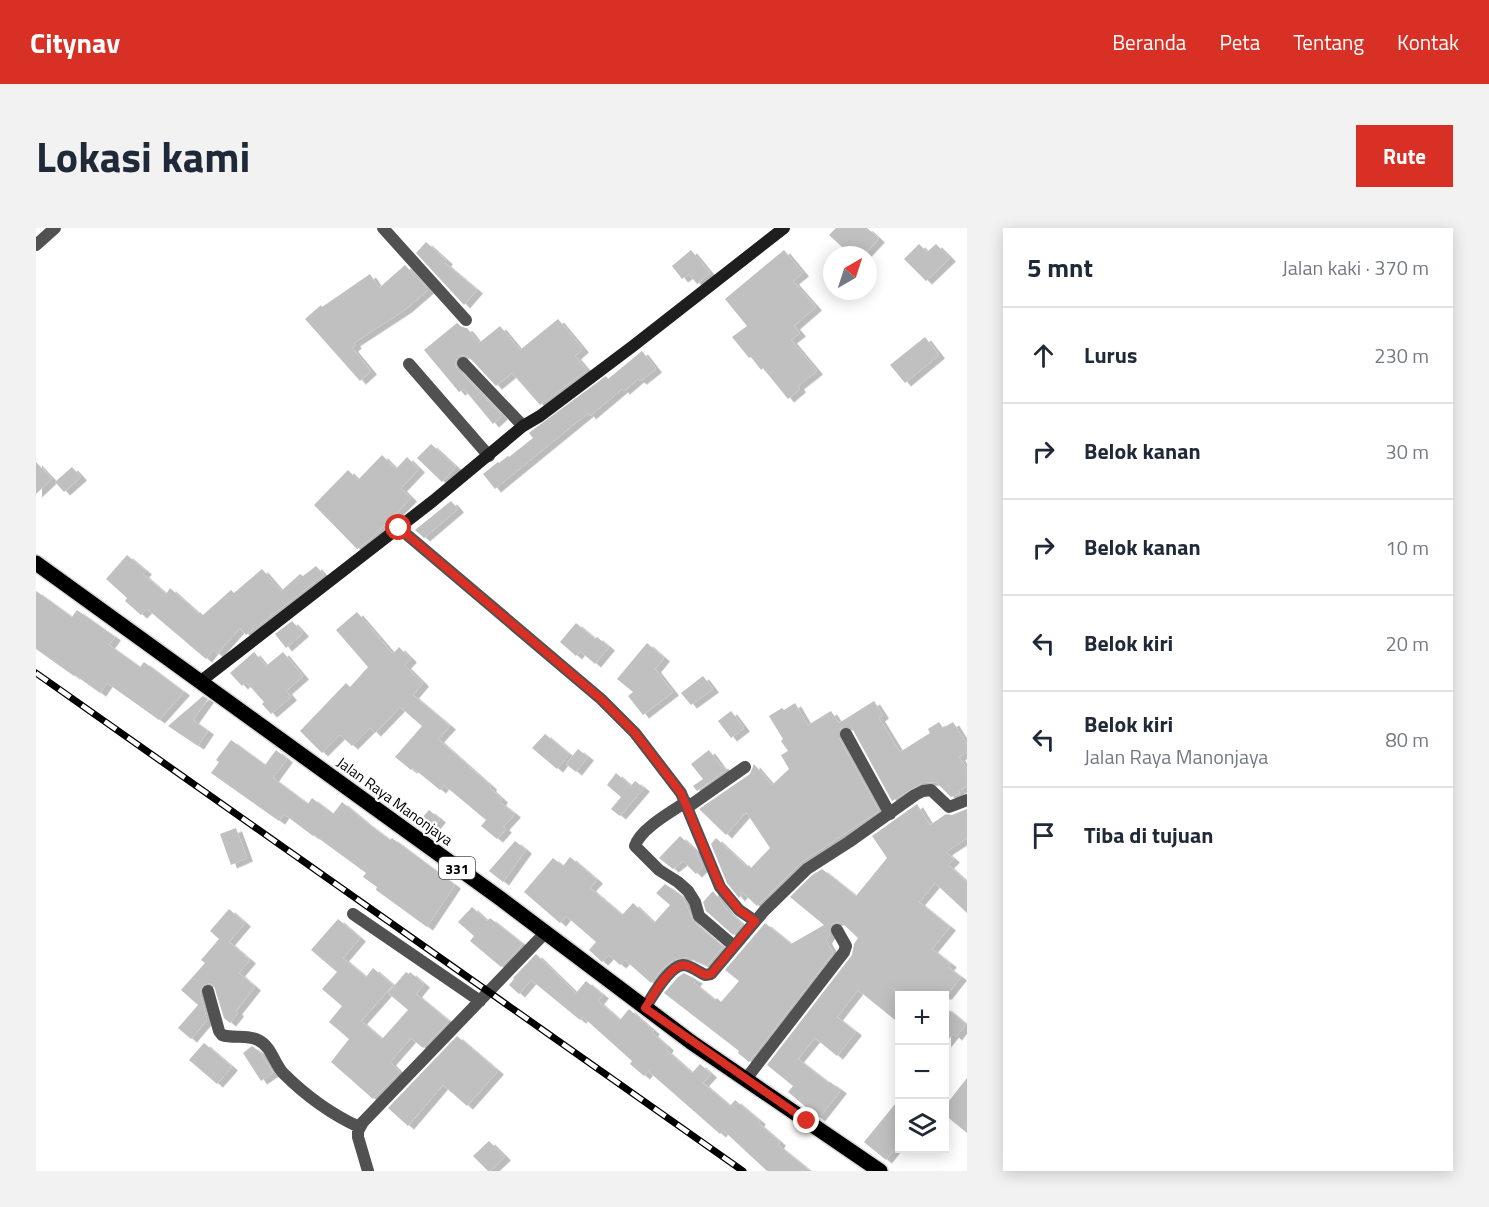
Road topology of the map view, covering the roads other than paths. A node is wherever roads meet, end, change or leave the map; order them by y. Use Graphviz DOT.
graph roads {
  1 [pos="55,228"];
  2 [pos="383,228"];
  3 [pos="784,228"];
  4 [pos="36,245"];
  5 [pos="466,320"];
  6 [pos="463,363"];
  7 [pos="409,364"];
  8 [pos="523,426"];
  9 [pos="489,456"];
  10 [pos="399,528"];
  11 [pos="36,563"];
  12 [pos="201,681"];
  13 [pos="846,734"];
  14 [pos="745,767"];
  15 [pos="967,800"];
  16 [pos="687,804"];
  17 [pos="890,814"];
  18 [pos="353,914"];
  19 [pos="755,921"];
  20 [pos="837,930"];
  21 [pos="545,933"];
  22 [pos="734,946"];
  23 [pos="208,991"];
  24 [pos="480,1001"];
  25 [pos="645,1008"];
  26 [pos="746,1079"];
  27 [pos="360,1127"];
  28 [pos="368,1171"];
  29 [pos="880,1171"];
  1 -- 4 [label="street"];
  2 -- 5 [label="street"];
  3 -- 8 [label="street"];
  6 -- 8 [label="street"];
  7 -- 9 [label="street"];
  8 -- 9 [label="street"];
  9 -- 10 [label="street"];
  10 -- 12 [label="street"];
  10 -- 16 [label="street"];
  11 -- 12 [label="main road, Jalan Raya Manonjaya / 331"];
  12 -- 21 [label="main road, Jalan Raya Manonjaya / 331"];
  13 -- 17 [label="street"];
  14 -- 16 [label="street"];
  15 -- 17 [label="street"];
  16 -- 19 [label="street"];
  16 -- 22 [label="street"];
  17 -- 19 [label="street"];
  18 -- 24 [label="street"];
  19 -- 22 [label="street"];
  20 -- 26 [label="street"];
  21 -- 24 [label="street"];
  21 -- 25 [label="main road, Jalan Raya Manonjaya / 331"];
  22 -- 25 [label="street"];
  23 -- 27 [label="street"];
  24 -- 27 [label="street"];
  25 -- 26 [label="main road, Jalan Raya Manonjaya / 331"];
  26 -- 29 [label="main road, Jalan Raya Manonjaya / 331"];
  27 -- 28 [label="street"];
}
